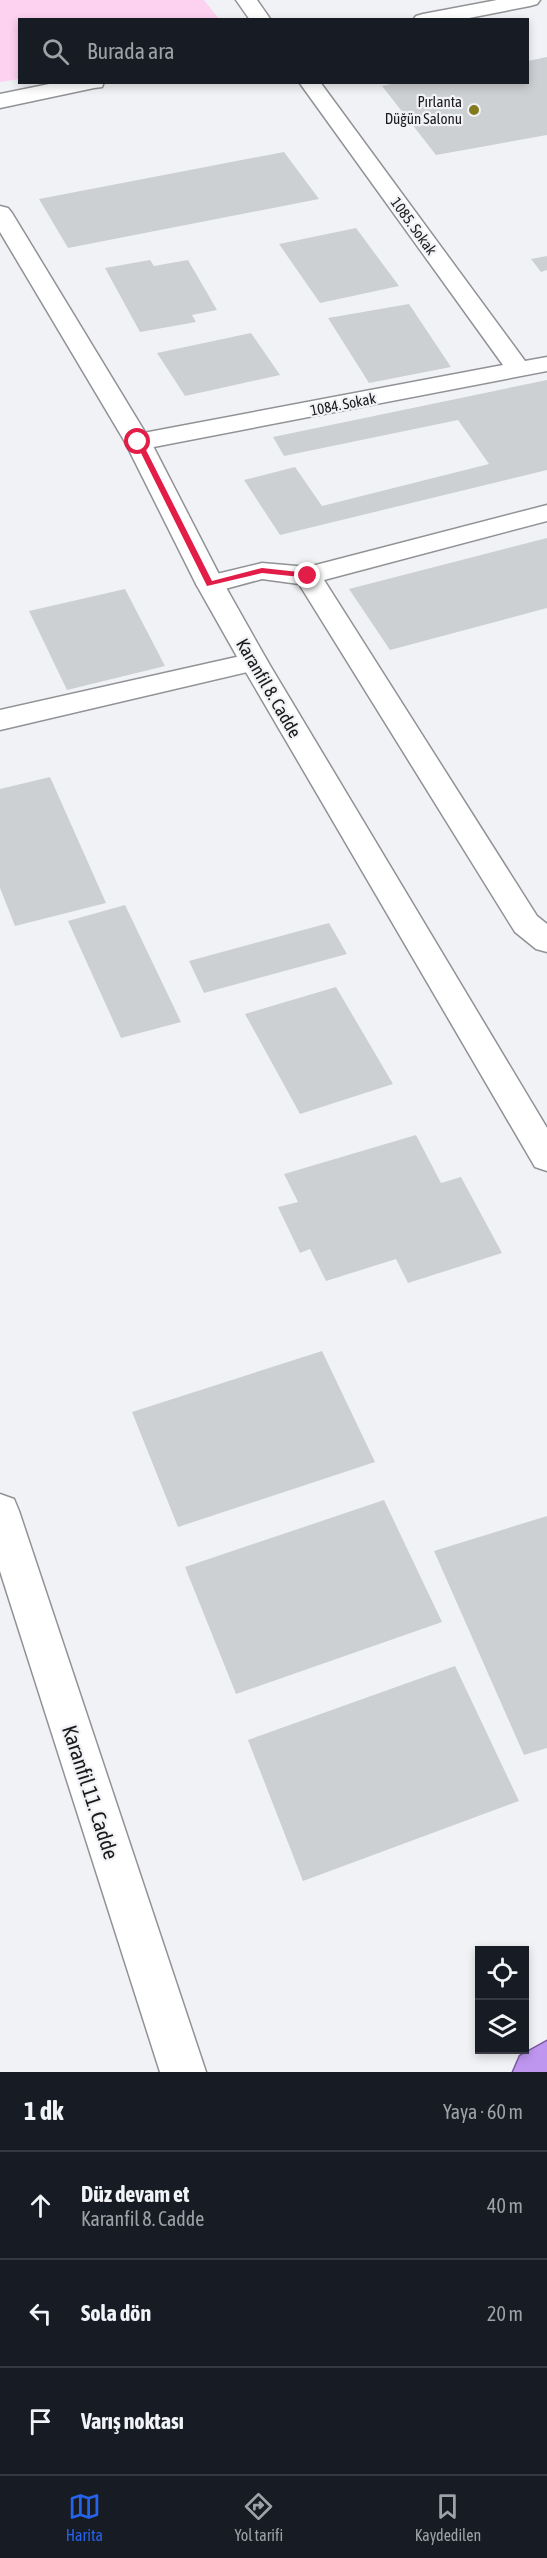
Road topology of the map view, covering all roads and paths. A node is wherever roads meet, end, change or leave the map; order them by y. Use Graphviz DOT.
graph roads {
  1 [pos="246,0"];
  2 [pos="530,0"];
  3 [pos="260,18"];
  4 [pos="434,18"];
  5 [pos="84,84"];
  6 [pos="310,84"];
  7 [pos="0,101"];
  8 [pos="0,213"];
  9 [pos="547,364"];
  10 [pos="519,370"];
  11 [pos="138,442"];
  12 [pos="547,513"];
  13 [pos="308,576"];
  14 [pos="210,584"];
  15 [pos="254,662"];
  16 [pos="0,720"];
  17 [pos="547,941"];
  18 [pos="547,1158"];
  19 [pos="0,1511"];
  20 [pos="547,2064"];
  21 [pos="183,2072"];
  22 [pos="536,2072"];
  1 -- 3 [label="street"];
  2 -- 4 [label="street"];
  5 -- 7 [label="street"];
  6 -- 10 [label="street, 1085. Sokak"];
  8 -- 11 [label="street, Karanfil 8. Cadde"];
  9 -- 10 [label="street, 1084. Sokak"];
  10 -- 11 [label="street, 1084. Sokak"];
  11 -- 14 [label="street, Karanfil 8. Cadde"];
  12 -- 13 [label="street"];
  13 -- 14 [label="street"];
  13 -- 17 [label="street"];
  14 -- 15 [label="street, Karanfil 8. Cadde"];
  15 -- 16 [label="street"];
  15 -- 18 [label="street, Karanfil 8. Cadde"];
  19 -- 21 [label="street, Karanfil 11. Cadde"];
  20 -- 22 [label="highway"];
}
